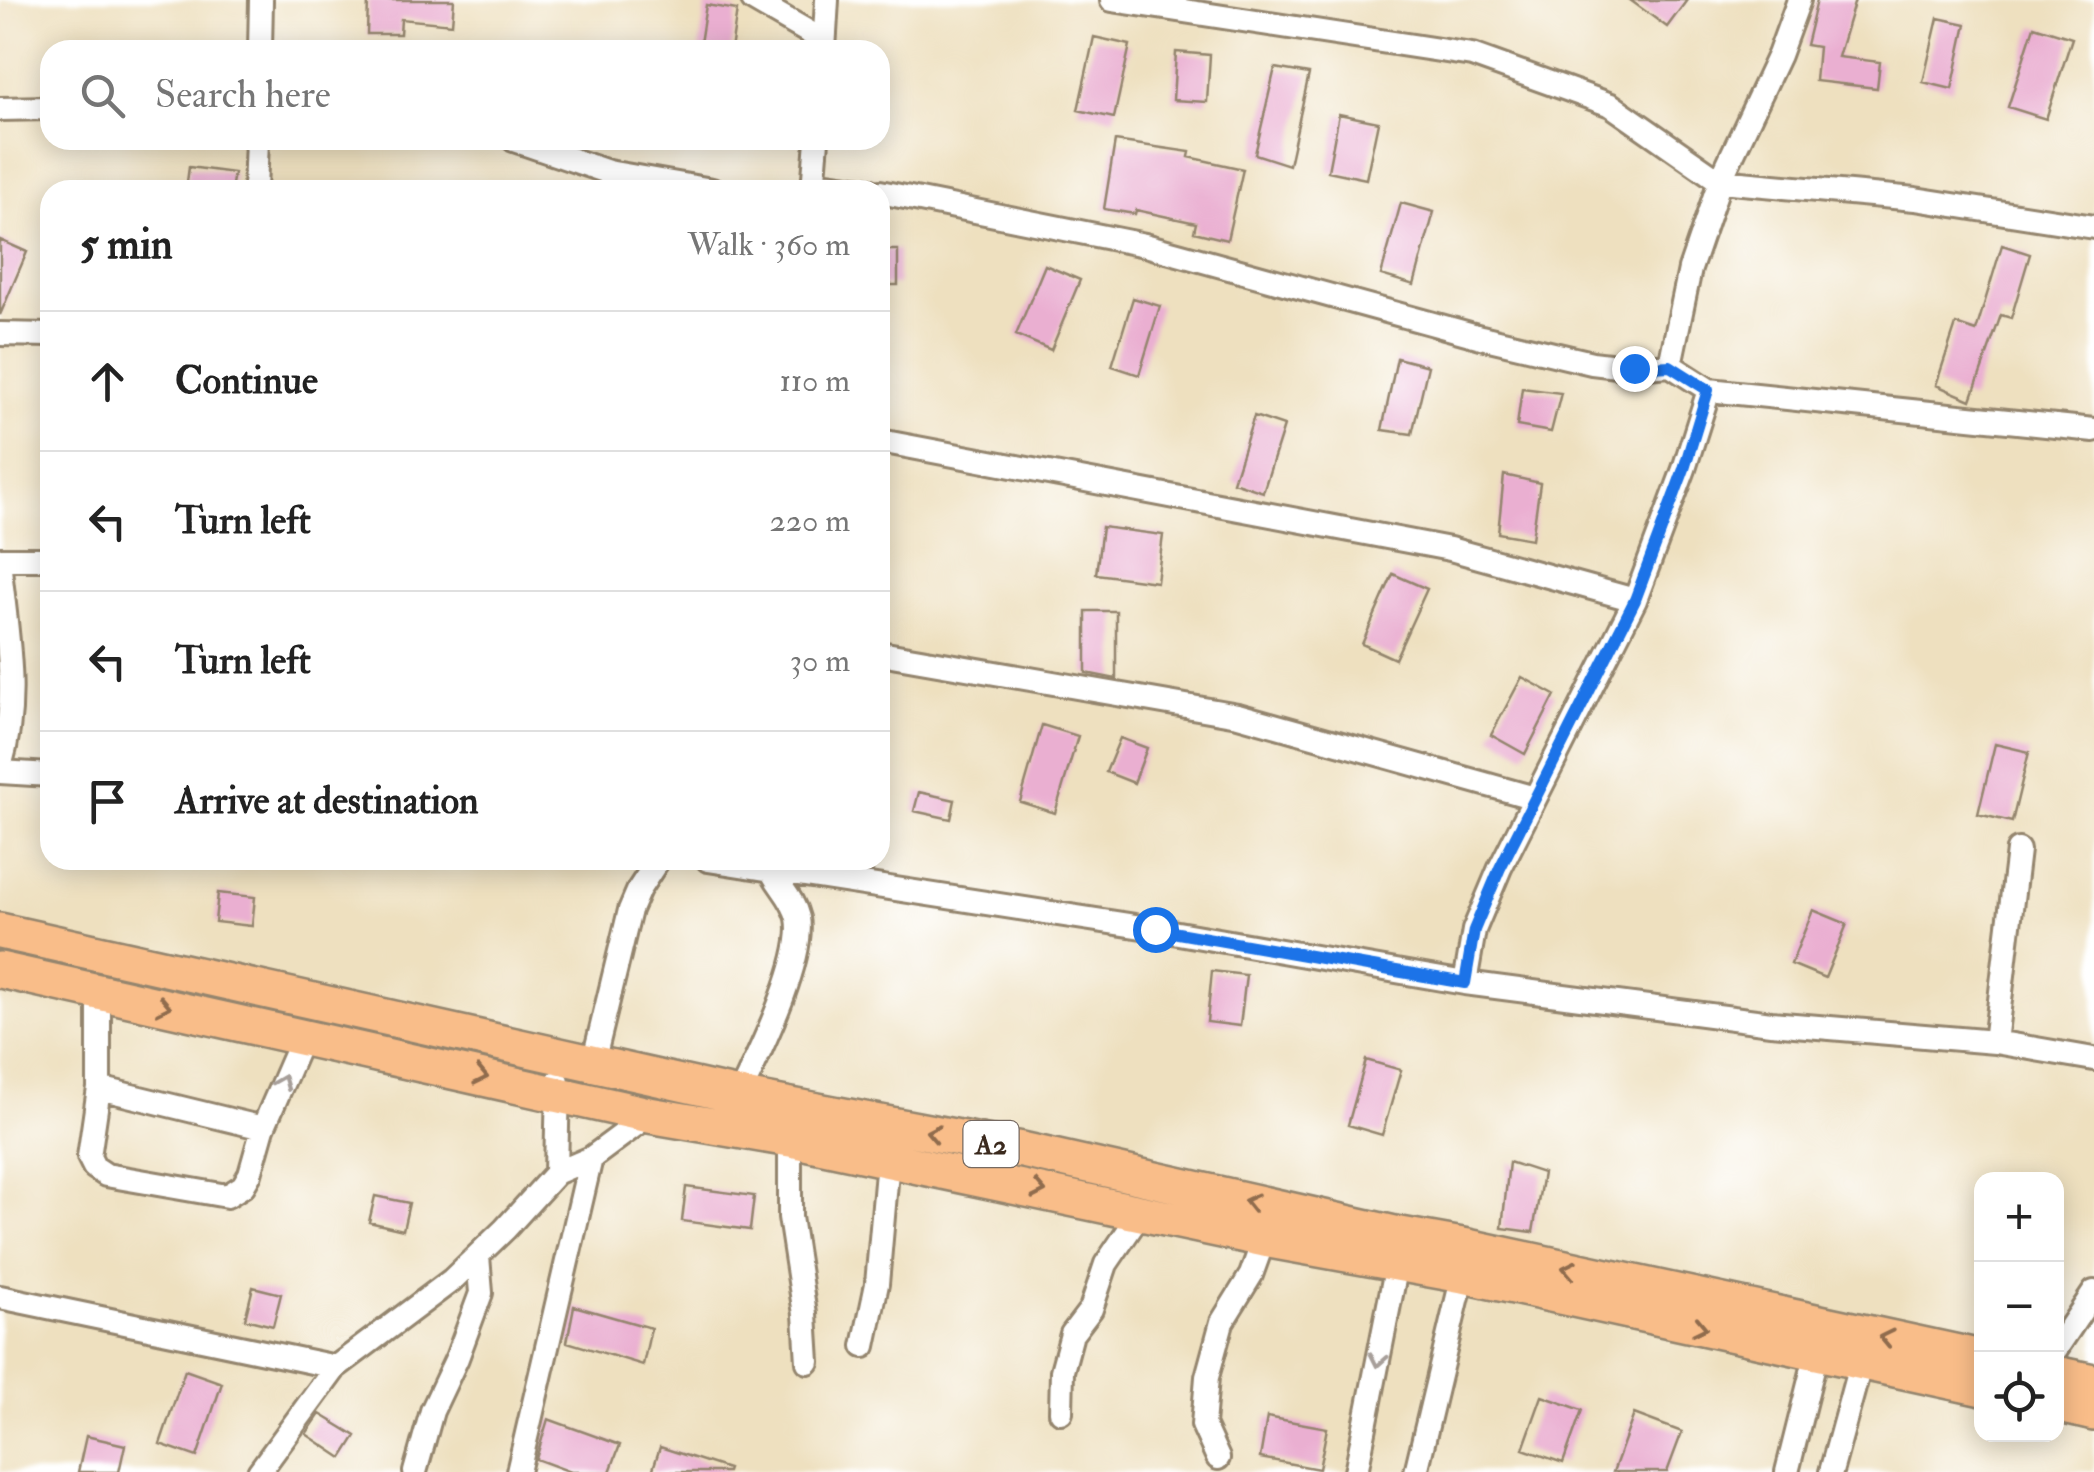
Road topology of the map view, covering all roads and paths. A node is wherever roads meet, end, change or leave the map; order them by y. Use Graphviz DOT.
graph roads {
  1 [pos="262,0"];
  2 [pos="752,0"];
  3 [pos="827,0"];
  4 [pos="1112,0"];
  5 [pos="1799,0"];
  6 [pos="260,40"];
  7 [pos="815,40"];
  8 [pos="824,40"];
  9 [pos="40,108"];
  10 [pos="0,109"];
  11 [pos="257,150"];
  12 [pos="543,150"];
  13 [pos="816,150"];
  14 [pos="255,180"];
  15 [pos="654,180"];
  16 [pos="814,180"];
  17 [pos="1720,181"];
  18 [pos="890,194"];
  19 [pos="2094,227"];
  20 [pos="0,334"];
  21 [pos="40,335"];
  22 [pos="1670,366"];
  23 [pos="1708,390"];
  24 [pos="2094,430"];
  25 [pos="890,443"];
  26 [pos="0,559"];
  27 [pos="40,559"];
  28 [pos="0,569"];
  29 [pos="1635,600"];
  30 [pos="890,656"];
  31 [pos="0,770"];
  32 [pos="40,774"];
  33 [pos="1535,798"];
  34 [pos="2018,850"];
  35 [pos="651,870"];
  36 [pos="772,870"];
  37 [pos="794,870"];
  38 [pos="0,930"];
  39 [pos="0,970"];
  40 [pos="1465,983"];
  41 [pos="99,992"];
  42 [pos="303,1036"];
  43 [pos="1995,1042"];
  44 [pos="578,1060"];
  45 [pos="2094,1060"];
  46 [pos="99,1088"];
  47 [pos="556,1092"];
  48 [pos="739,1096"];
  49 [pos="649,1114"];
  50 [pos="263,1128"];
  51 [pos="790,1139"];
  52 [pos="591,1158"];
  53 [pos="888,1160"];
  54 [pos="556,1172"];
  55 [pos="1142,1211"];
  56 [pos="1264,1239"];
  57 [pos="478,1256"];
  58 [pos="1397,1264"];
  59 [pos="1463,1275"];
  60 [pos="2094,1292"];
  61 [pos="0,1297"];
  62 [pos="2064,1336"];
  63 [pos="864,1346"];
  64 [pos="1817,1352"];
  65 [pos="1974,1356"];
  66 [pos="808,1362"];
  67 [pos="1861,1362"];
  68 [pos="336,1367"];
  69 [pos="2064,1376"];
  70 [pos="2094,1382"];
  71 [pos="1974,1386"];
  72 [pos="2064,1406"];
  73 [pos="1061,1412"];
  74 [pos="2094,1413"];
  75 [pos="1218,1458"];
  76 [pos="519,1471"];
  77 [pos="259,1472"];
  78 [pos="415,1472"];
  79 [pos="1356,1472"];
  80 [pos="1416,1472"];
  81 [pos="1787,1472"];
  82 [pos="1831,1472"];
  1 -- 6 [label="street"];
  2 -- 7 [label="street"];
  3 -- 8 [label="street"];
  4 -- 17 [label="street"];
  5 -- 17 [label="street"];
  9 -- 10 [label="street"];
  11 -- 14 [label="street"];
  12 -- 15 [label="street"];
  13 -- 16 [label="street"];
  17 -- 19 [label="street"];
  17 -- 22 [label="street"];
  18 -- 22 [label="street"];
  20 -- 21 [label="street"];
  22 -- 23 [label="street"];
  23 -- 24 [label="street"];
  23 -- 29 [label="street"];
  25 -- 29 [label="street"];
  26 -- 27 [label="street"];
  28 -- 31 [label="street"];
  29 -- 33 [label="street"];
  30 -- 33 [label="street"];
  31 -- 32 [label="street"];
  33 -- 40 [label="street"];
  34 -- 43 [label="street"];
  35 -- 44 [label="street"];
  36 -- 48 [label="street"];
  37 -- 40 [label="street"];
  38 -- 44 [label="highway, A2"];
  39 -- 41 [label="highway, A2"];
  40 -- 43 [label="street"];
  41 -- 42 [label="highway, A2, one-way"];
  41 -- 46 [label="street"];
  42 -- 47 [label="highway, A2, one-way"];
  50 -- 42 [label="street, one-way"];
  43 -- 45 [label="street"];
  44 -- 47 [label="street"];
  44 -- 48 [label="highway, A2"];
  46 -- 50 [label="street"];
  46 -- 50 [label="street"];
  47 -- 49 [label="highway, A2"];
  47 -- 54 [label="street"];
  65 -- 48 [label="highway, A2, one-way"];
  49 -- 51 [label="highway, A2"];
  49 -- 52 [label="street"];
  51 -- 53 [label="highway, A2"];
  51 -- 66 [label="street"];
  52 -- 54 [label="street"];
  52 -- 76 [label="street"];
  53 -- 55 [label="highway, A2, one-way"];
  53 -- 63 [label="street"];
  54 -- 57 [label="street"];
  55 -- 56 [label="highway, A2"];
  55 -- 73 [label="street"];
  56 -- 58 [label="highway, A2"];
  56 -- 75 [label="street"];
  57 -- 68 [label="street"];
  57 -- 78 [label="street"];
  58 -- 59 [label="highway, A2"];
  58 -- 79 [label="street, one-way"];
  59 -- 64 [label="highway, A2, one-way"];
  59 -- 80 [label="street"];
  60 -- 62 [label="street"];
  61 -- 68 [label="street"];
  64 -- 67 [label="highway, A2"];
  64 -- 81 [label="street"];
  67 -- 71 [label="highway, A2"];
  67 -- 82 [label="street"];
  68 -- 77 [label="street"];
  69 -- 70 [label="highway"];
  72 -- 74 [label="highway"];
}
